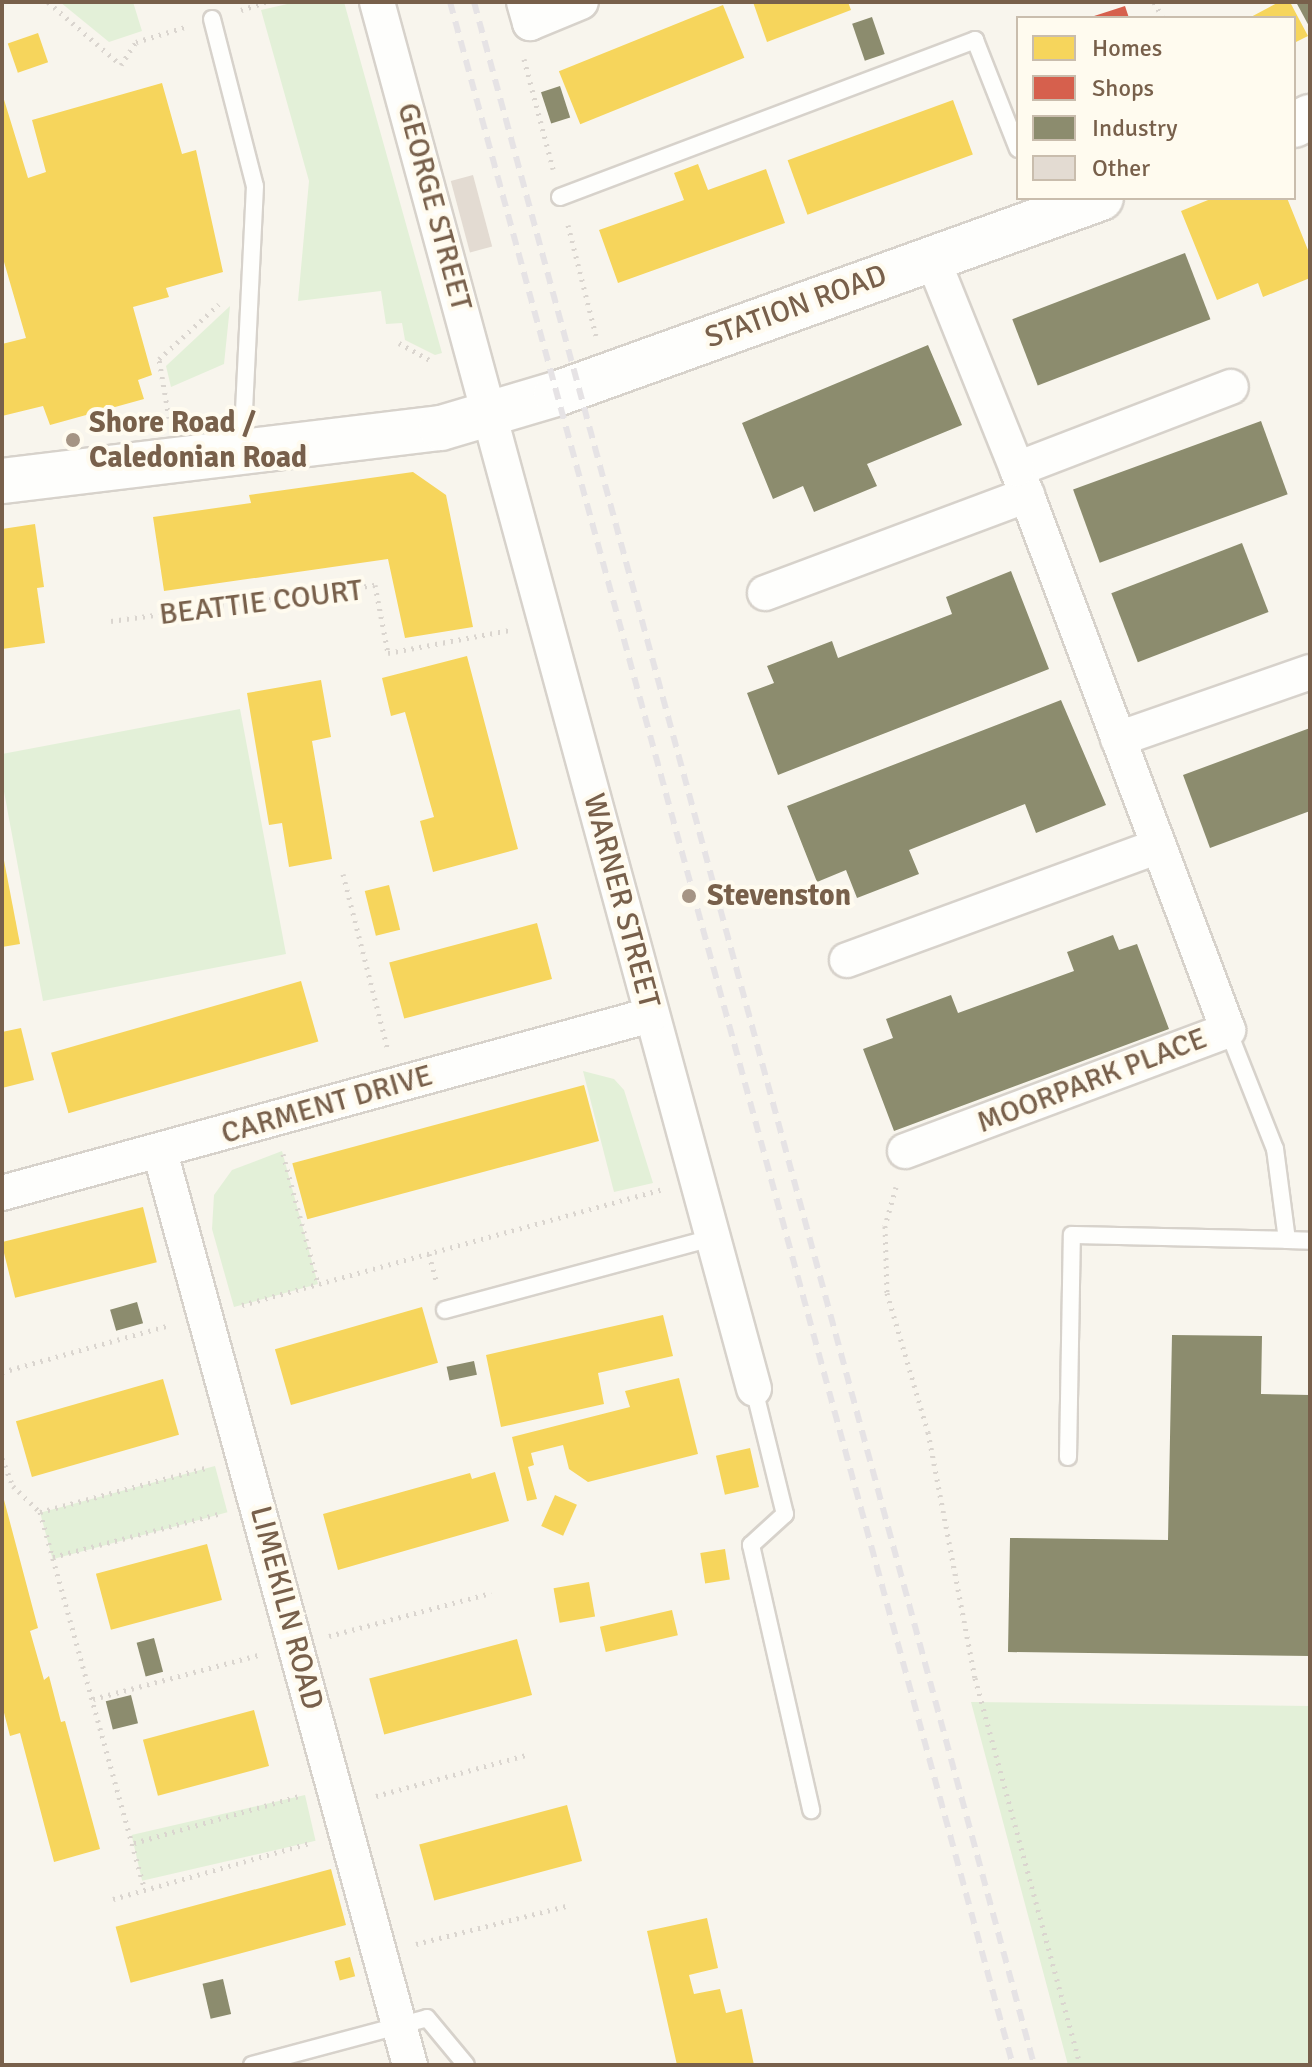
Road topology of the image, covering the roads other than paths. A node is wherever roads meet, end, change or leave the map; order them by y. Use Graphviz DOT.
graph roads {
  1 [pos="377,2"];
  2 [pos="524,2"];
  3 [pos="581,2"];
  4 [pos="212,19"];
  5 [pos="1016,144"];
  6 [pos="560,197"];
  7 [pos="1089,200"];
  8 [pos="1041,208"];
  9 [pos="932,258"];
  10 [pos="1231,387"];
  11 [pos="490,412"];
  12 [pos="242,452"];
  13 [pos="2,481"];
  14 [pos="1022,482"];
  15 [pos="765,593"];
  16 [pos="1310,672"];
  17 [pos="1118,739"];
  18 [pos="1155,847"];
  19 [pos="847,960"];
  20 [pos="651,1015"];
  21 [pos="1228,1030"];
  22 [pos="905,1151"];
  23 [pos="160,1152"];
  24 [pos="2,1193"];
  25 [pos="712,1238"];
  26 [pos="1287,1240"];
  27 [pos="1310,1241"];
  28 [pos="445,1310"];
  29 [pos="754,1389"];
  30 [pos="1068,1457"];
  31 [pos="811,1810"];
  32 [pos="400,2025"];
  33 [pos="252,2065"];
  34 [pos="410,2065"];
  35 [pos="466,2065"];
  1 -- 11 [label="street, GEORGE STREET"];
  2 -- 3 [label="street"];
  4 -- 12 [label="lane"];
  5 -- 6 [label="lane"];
  7 -- 8 [label="street, STATION ROAD"];
  8 -- 9 [label="street, STATION ROAD"];
  9 -- 11 [label="street, STATION ROAD"];
  9 -- 14 [label="street, MOORPARK PLACE"];
  10 -- 14 [label="street"];
  11 -- 12 [label="street, STATION ROAD"];
  11 -- 20 [label="street, WARNER STREET"];
  12 -- 13 [label="street, STATION ROAD"];
  14 -- 15 [label="street"];
  14 -- 17 [label="street, MOORPARK PLACE"];
  16 -- 17 [label="street"];
  17 -- 18 [label="street, MOORPARK PLACE"];
  18 -- 19 [label="street"];
  18 -- 21 [label="street, MOORPARK PLACE"];
  20 -- 23 [label="street, CARMENT DRIVE"];
  20 -- 25 [label="street, WARNER STREET"];
  21 -- 22 [label="street, MOORPARK PLACE"];
  21 -- 26 [label="lane"];
  23 -- 24 [label="street, CARMENT DRIVE"];
  23 -- 32 [label="street, LIMEKILN ROAD"];
  25 -- 28 [label="lane"];
  25 -- 29 [label="street, WARNER STREET"];
  26 -- 27 [label="lane"];
  26 -- 30 [label="lane"];
  29 -- 31 [label="lane"];
  32 -- 33 [label="lane"];
  32 -- 34 [label="street, LIMEKILN ROAD"];
  32 -- 35 [label="lane"];
}
